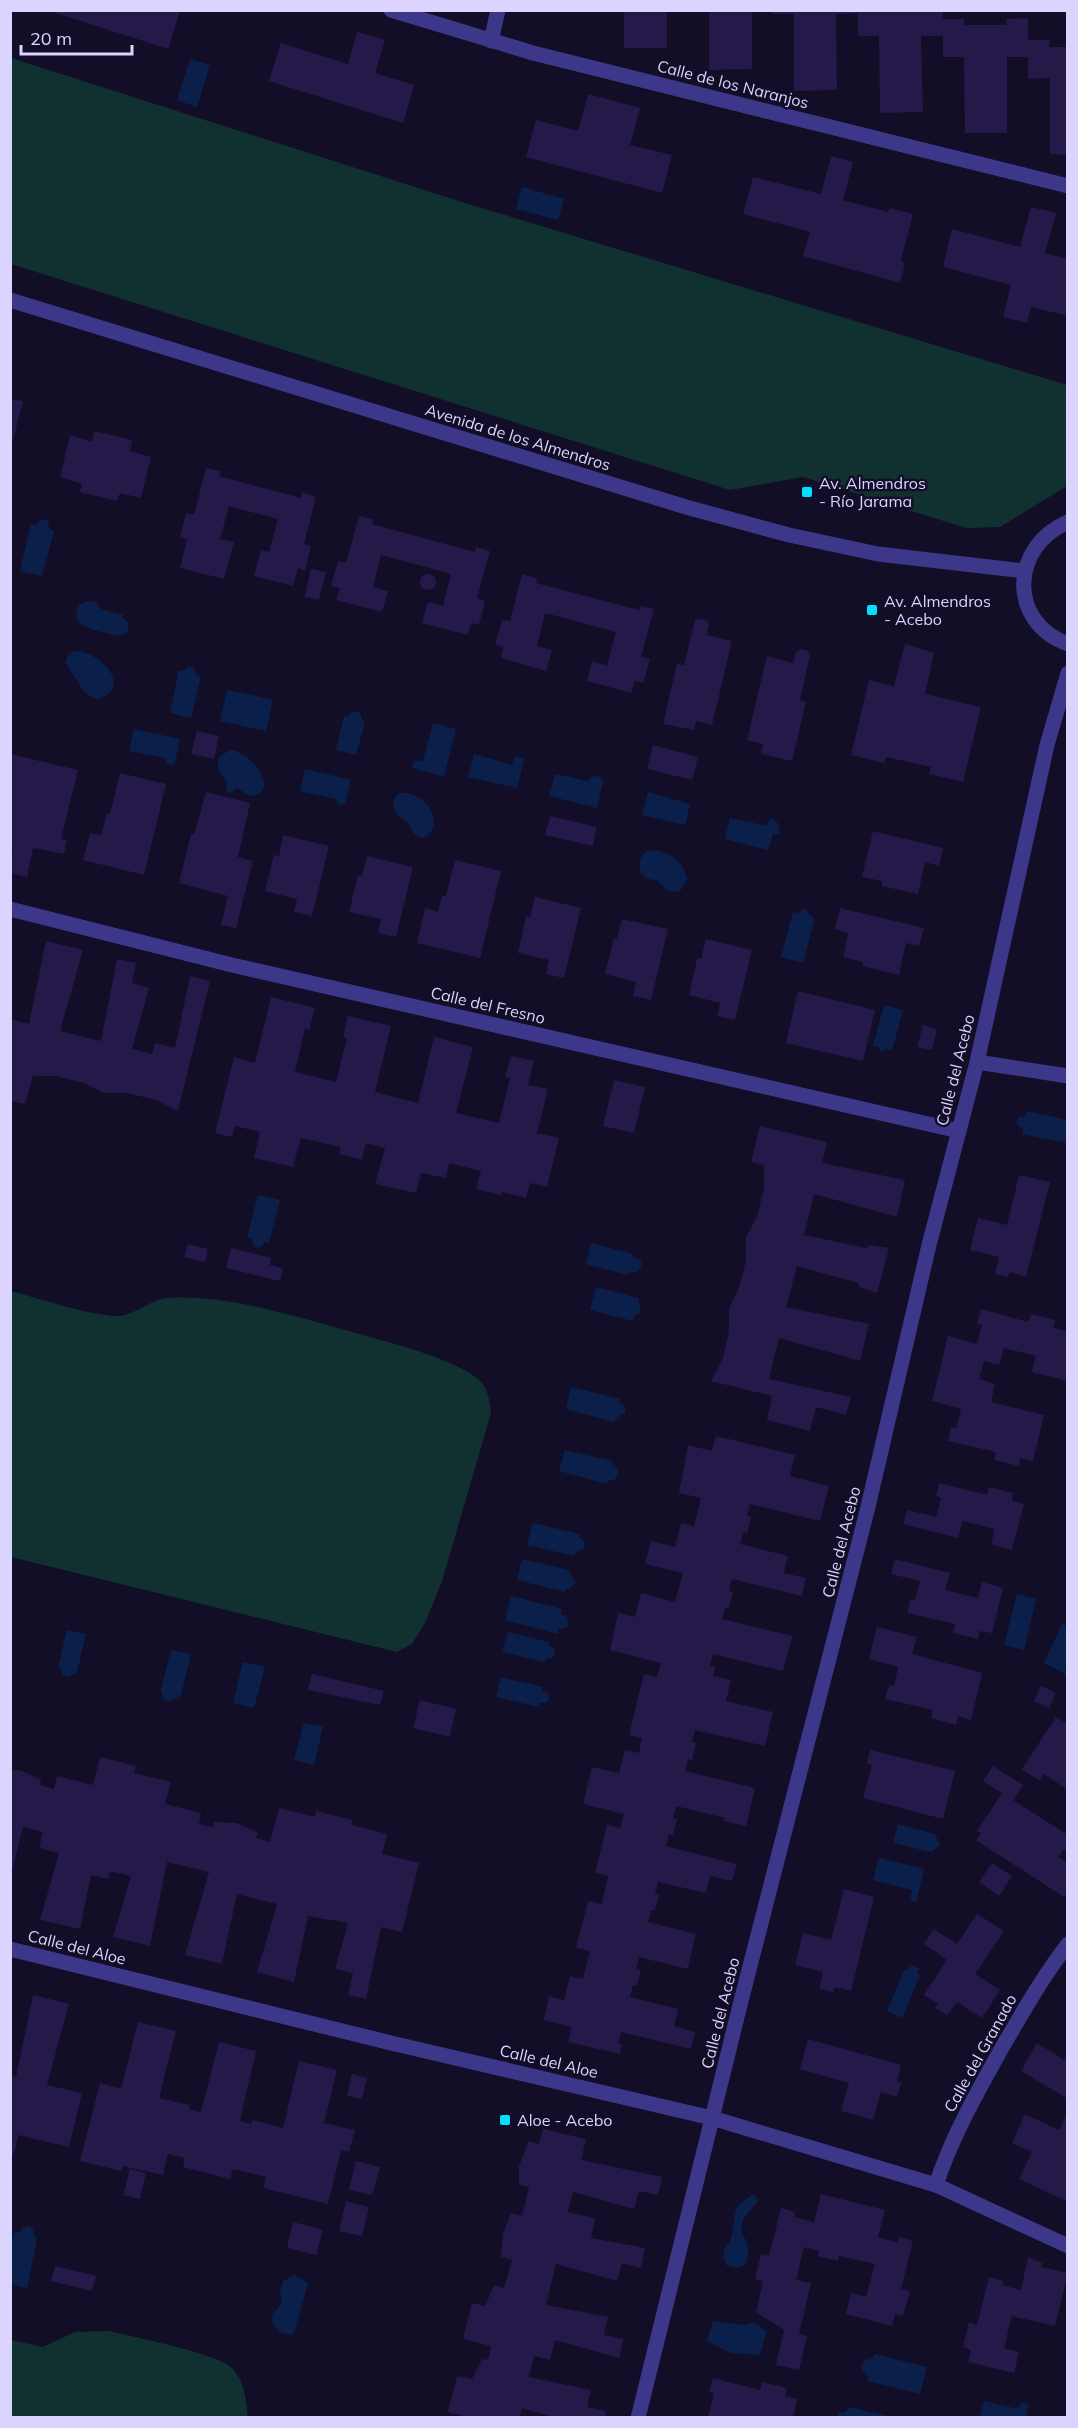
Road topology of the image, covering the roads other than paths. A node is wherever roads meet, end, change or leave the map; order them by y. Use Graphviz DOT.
graph roads {
  1 [pos="391,10"];
  2 [pos="498,10"];
  3 [pos="491,41"];
  4 [pos="1068,186"];
  5 [pos="10,300"];
  6 [pos="1068,522"];
  7 [pos="1024,571"];
  8 [pos="1068,644"];
  9 [pos="1068,673"];
  10 [pos="10,909"];
  11 [pos="977,1062"];
  12 [pos="1068,1076"];
  13 [pos="959,1131"];
  14 [pos="1068,1944"];
  15 [pos="10,1949"];
  16 [pos="712,2118"];
  17 [pos="936,2186"];
  18 [pos="1068,2246"];
  19 [pos="638,2418"];
  1 -- 3 [label="street, Calle de los Naranjos"];
  2 -- 3 [label="street"];
  3 -- 4 [label="street, Calle de los Naranjos"];
  5 -- 7 [label="street, Avenida de los Almendros"];
  6 -- 7 [label="street"];
  7 -- 8 [label="street"];
  9 -- 11 [label="street, Calle del Acebo"];
  10 -- 13 [label="street, Calle del Fresno"];
  11 -- 12 [label="street"];
  11 -- 13 [label="street, Calle del Acebo"];
  13 -- 16 [label="street, Calle del Acebo"];
  14 -- 17 [label="street, Calle del Granado"];
  15 -- 16 [label="street, Calle del Aloe"];
  16 -- 17 [label="street, Calle del Aloe"];
  16 -- 19 [label="street, Calle del Acebo"];
  17 -- 18 [label="street, Calle del Aloe"];
}
